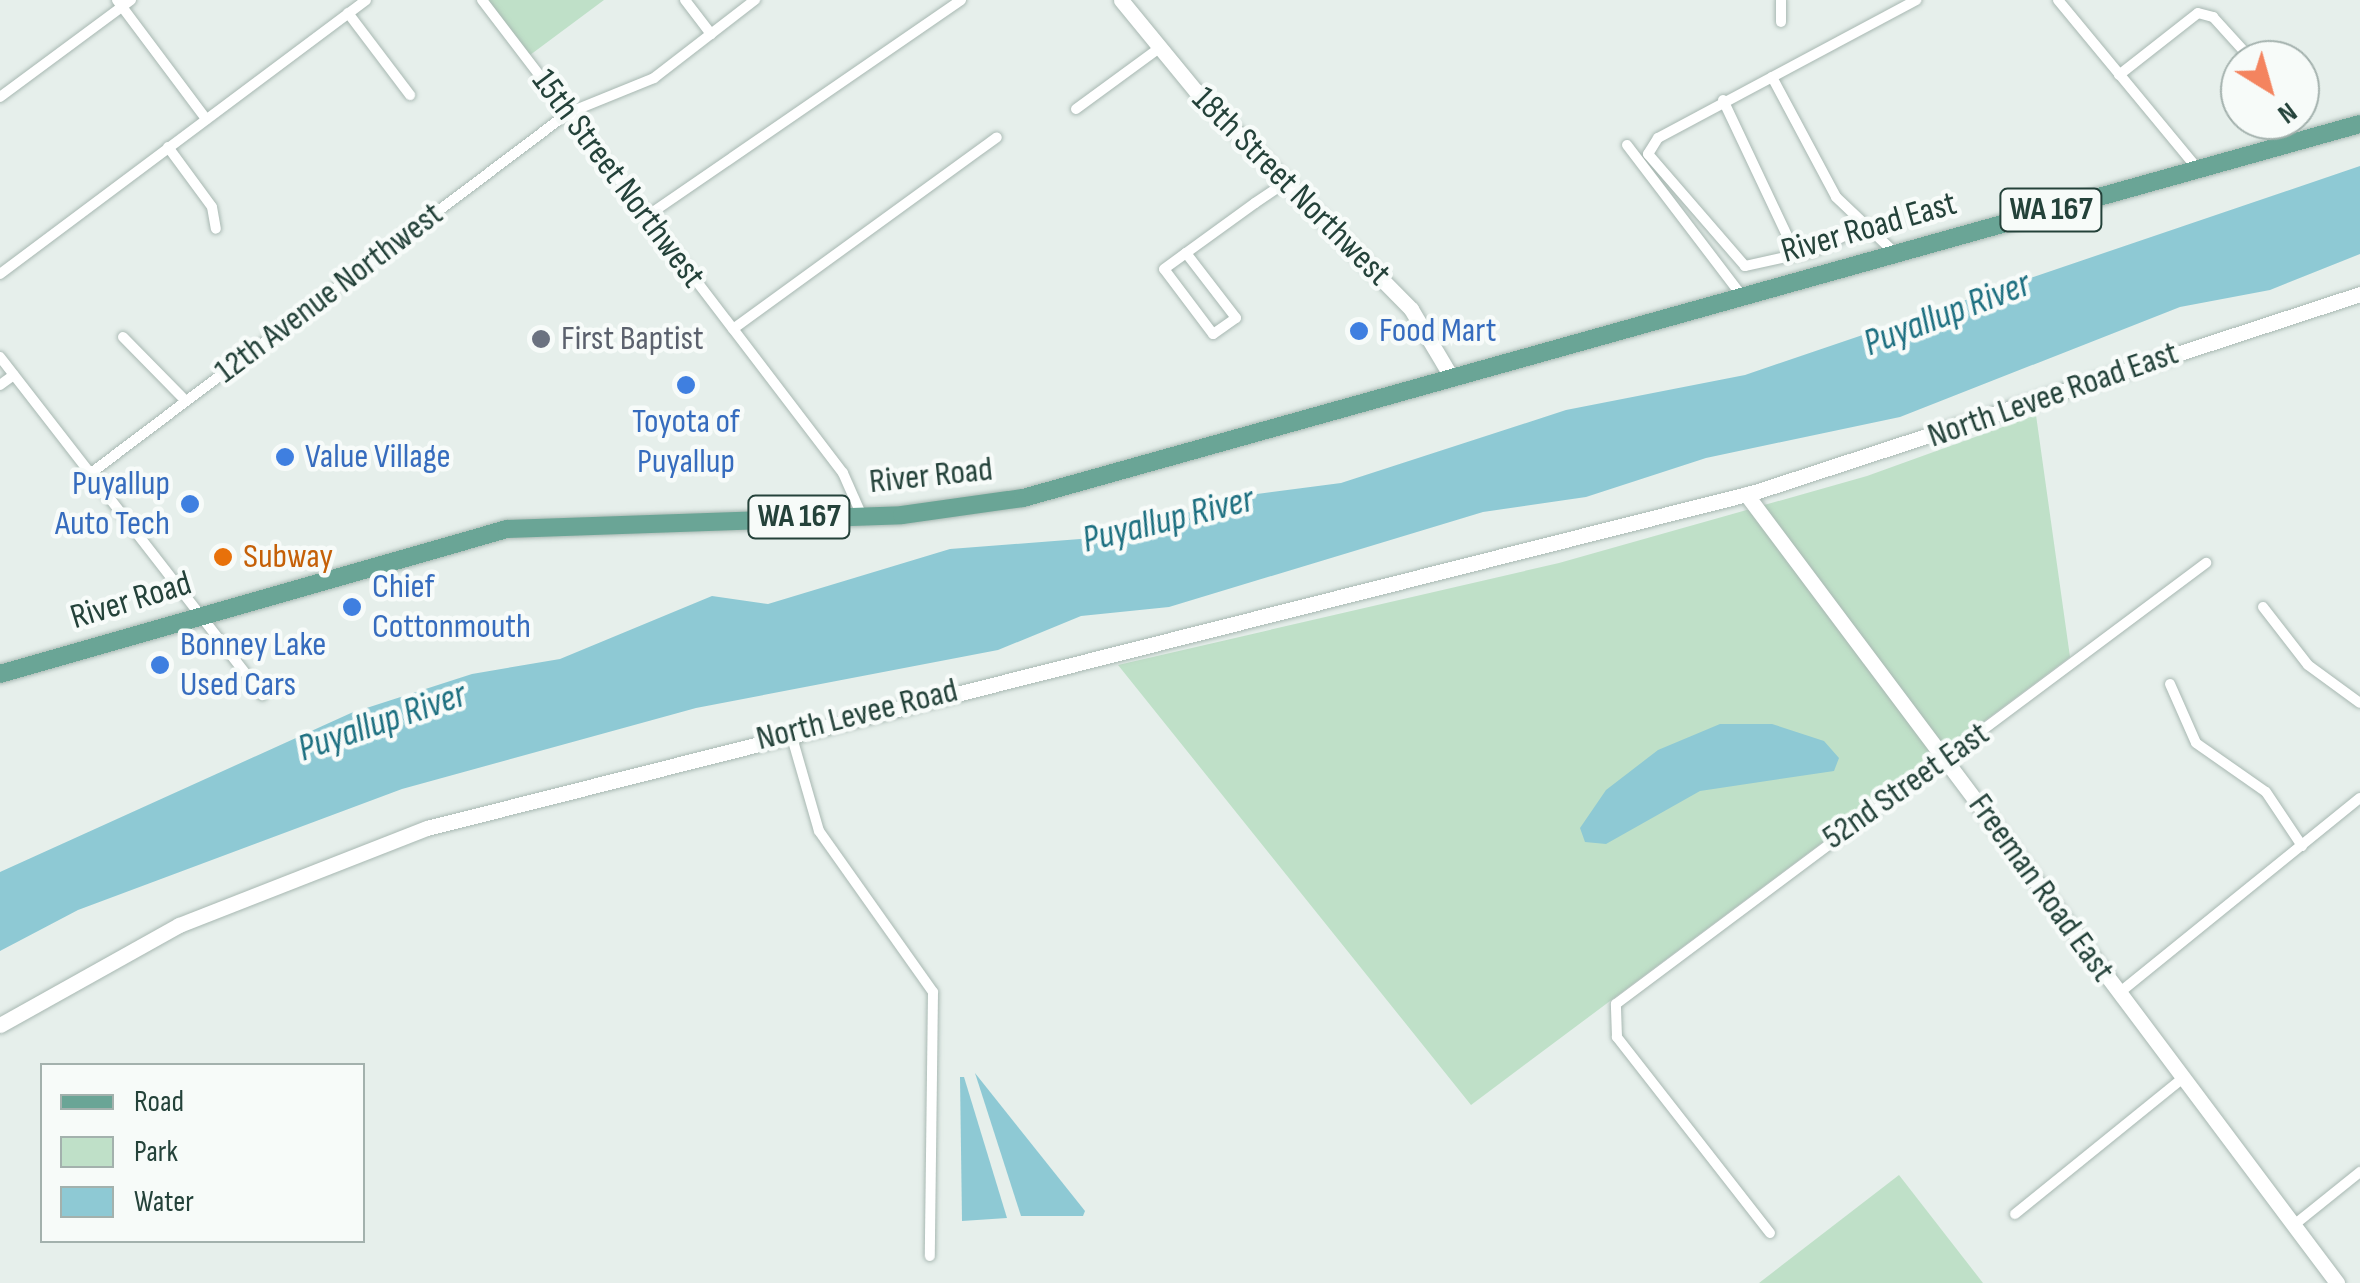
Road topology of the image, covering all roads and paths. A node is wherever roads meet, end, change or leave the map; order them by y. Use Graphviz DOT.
graph roads {
  1 [pos="366,0"];
  2 [pos="482,0"];
  3 [pos="685,0"];
  4 [pos="756,0"];
  5 [pos="961,0"];
  6 [pos="1122,0"];
  7 [pos="1781,0"];
  8 [pos="1916,0"];
  9 [pos="2058,0"];
  10 [pos="123,2"];
  11 [pos="348,13"];
  12 [pos="1781,22"];
  13 [pos="711,34"];
  14 [pos="2232,40"];
  15 [pos="1158,49"];
  16 [pos="2120,75"];
  17 [pos="1772,77"];
  18 [pos="410,95"];
  19 [pos="0,97"];
  20 [pos="1723,100"];
  21 [pos="1076,108"];
  22 [pos="568,113"];
  23 [pos="206,119"];
  24 [pos="2360,124"];
  25 [pos="997,137"];
  26 [pos="1627,145"];
  27 [pos="168,147"];
  28 [pos="2198,169"];
  29 [pos="1288,182"];
  30 [pos="647,216"];
  31 [pos="1864,226"];
  32 [pos="216,229"];
  33 [pos="1794,250"];
  34 [pos="1186,253"];
  35 [pos="1896,254"];
  36 [pos="0,274"];
  37 [pos="2360,294"];
  38 [pos="1743,298"];
  39 [pos="733,329"];
  40 [pos="124,337"];
  41 [pos="0,356"];
  42 [pos="14,375"];
  43 [pos="1452,378"];
  44 [pos="0,385"];
  45 [pos="186,401"];
  46 [pos="91,473"];
  47 [pos="1746,494"];
  48 [pos="862,516"];
  49 [pos="2206,562"];
  50 [pos="2263,606"];
  51 [pos="200,614"];
  52 [pos="0,674"];
  53 [pos="2170,684"];
  54 [pos="262,694"];
  55 [pos="2360,703"];
  56 [pos="790,732"];
  57 [pos="1944,756"];
  58 [pos="2360,798"];
  59 [pos="2302,846"];
  60 [pos="2118,993"];
  61 [pos="0,1025"];
  62 [pos="2182,1079"];
  63 [pos="2360,1172"];
  64 [pos="2015,1214"];
  65 [pos="2294,1225"];
  66 [pos="1770,1233"];
  67 [pos="930,1256"];
  68 [pos="2337,1283"];
  1 -- 11 [label="street"];
  2 -- 22 [label="street, 15th Street Northwest"];
  3 -- 13 [label="street"];
  4 -- 13 [label="street, 12th Avenue Northwest"];
  5 -- 30 [label="street"];
  6 -- 15 [label="street, 18th Street Northwest"];
  7 -- 12 [label="street"];
  8 -- 17 [label="street"];
  9 -- 16 [label="street"];
  10 -- 19 [label="street"];
  10 -- 23 [label="street"];
  11 -- 18 [label="street"];
  11 -- 23 [label="street"];
  13 -- 22 [label="street, 12th Avenue Northwest"];
  14 -- 16 [label="street"];
  15 -- 21 [label="street"];
  15 -- 29 [label="street, 18th Street Northwest"];
  16 -- 28 [label="street"];
  17 -- 20 [label="street"];
  17 -- 31 [label="street"];
  20 -- 33 [label="street"];
  20 -- 33 [label="street"];
  22 -- 30 [label="street, 15th Street Northwest"];
  22 -- 45 [label="street, 12th Avenue Northwest"];
  23 -- 27 [label="street"];
  24 -- 28 [label="main road, River Road East / WA 167"];
  25 -- 39 [label="street"];
  26 -- 38 [label="street"];
  27 -- 32 [label="street"];
  27 -- 36 [label="street"];
  28 -- 35 [label="main road, River Road East / WA 167"];
  29 -- 34 [label="street"];
  29 -- 43 [label="street, 18th Street Northwest"];
  30 -- 39 [label="street, 15th Street Northwest"];
  31 -- 33 [label="street"];
  31 -- 35 [label="street"];
  34 -- 34 [label="street"];
  35 -- 38 [label="main road, River Road East / WA 167"];
  37 -- 47 [label="street, North Levee Road East"];
  38 -- 43 [label="main road, River Road / WA 167"];
  39 -- 48 [label="street, 15th Street Northwest"];
  40 -- 45 [label="street"];
  41 -- 42 [label="street"];
  42 -- 44 [label="street"];
  42 -- 46 [label="street"];
  43 -- 48 [label="main road, River Road / WA 167"];
  45 -- 46 [label="street, 12th Avenue Northwest"];
  46 -- 51 [label="street"];
  47 -- 56 [label="street, North Levee Road"];
  47 -- 57 [label="street, Freeman Road East"];
  48 -- 51 [label="main road, River Road / WA 167"];
  49 -- 57 [label="street, 52nd Street East"];
  50 -- 55 [label="street"];
  51 -- 52 [label="main road, River Road / WA 167"];
  51 -- 54 [label="street"];
  53 -- 59 [label="street"];
  56 -- 61 [label="street, North Levee Road"];
  56 -- 67 [label="street"];
  57 -- 60 [label="street, Freeman Road East"];
  57 -- 66 [label="street, 52nd Street East"];
  58 -- 59 [label="street"];
  59 -- 60 [label="street"];
  60 -- 62 [label="street, Freeman Road East"];
  62 -- 64 [label="street"];
  62 -- 65 [label="street, Freeman Road East"];
  63 -- 65 [label="street"];
  65 -- 68 [label="street, Freeman Road East"];
}
